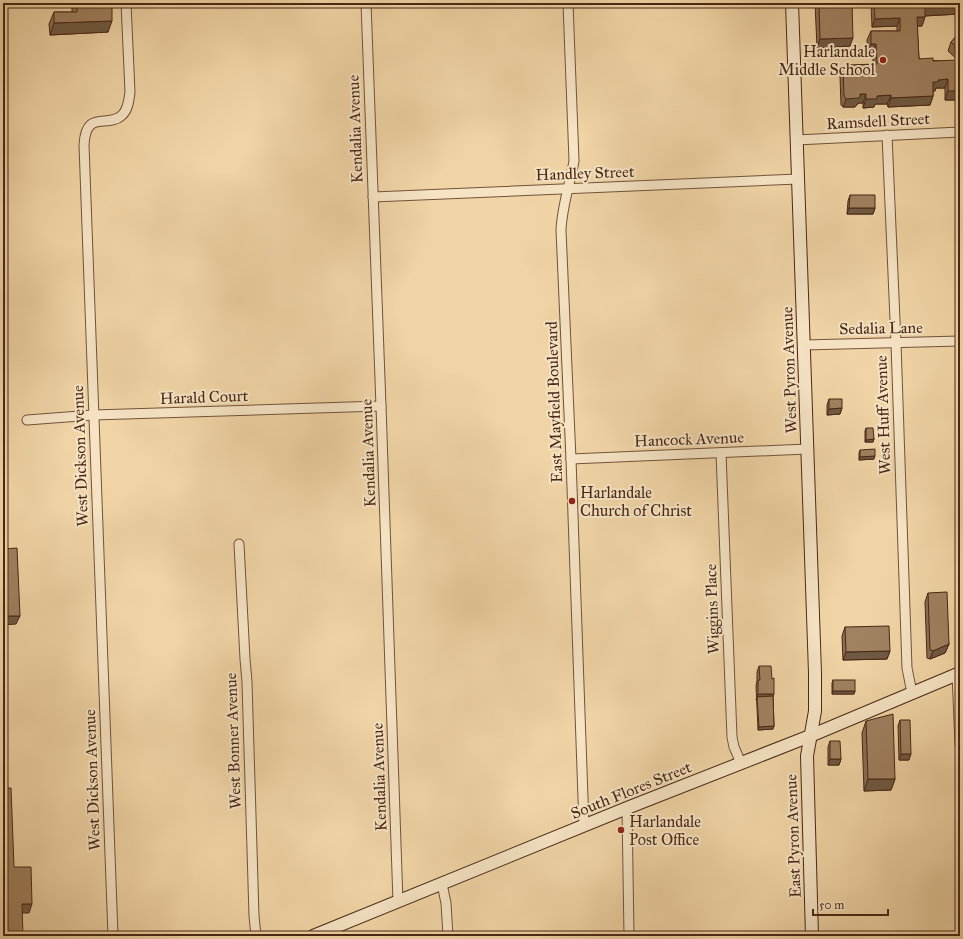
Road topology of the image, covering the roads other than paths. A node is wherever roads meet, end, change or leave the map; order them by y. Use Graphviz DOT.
graph roads {
  1 [pos="126,3"];
  2 [pos="366,3"];
  3 [pos="568,3"];
  4 [pos="792,3"];
  5 [pos="960,132"];
  6 [pos="887,135"];
  7 [pos="796,140"];
  8 [pos="798,179"];
  9 [pos="568,190"];
  10 [pos="373,197"];
  11 [pos="960,341"];
  12 [pos="896,343"];
  13 [pos="804,345"];
  14 [pos="381,406"];
  15 [pos="94,415"];
  16 [pos="27,420"];
  17 [pos="807,449"];
  18 [pos="721,453"];
  19 [pos="571,459"];
  20 [pos="239,544"];
  21 [pos="959,674"];
  22 [pos="912,693"];
  23 [pos="810,736"];
  24 [pos="960,744"];
  25 [pos="741,763"];
  26 [pos="627,808"];
  27 [pos="584,826"];
  28 [pos="442,884"];
  29 [pos="398,902"];
  30 [pos="113,936"];
  31 [pos="256,936"];
  32 [pos="313,936"];
  33 [pos="448,936"];
  34 [pos="629,936"];
  35 [pos="812,936"];
  1 -- 15 [label="street, West Dickson Avenue"];
  2 -- 10 [label="street, Kendalia Avenue"];
  3 -- 9 [label="street, East Mayfield Boulevard"];
  4 -- 7 [label="street, West Pyron Avenue"];
  5 -- 6 [label="street, Ramsdell Street"];
  6 -- 7 [label="street, Ramsdell Street"];
  6 -- 12 [label="street, West Huff Avenue"];
  7 -- 8 [label="street, West Pyron Avenue"];
  8 -- 9 [label="street, Handley Street"];
  8 -- 13 [label="street, West Pyron Avenue"];
  9 -- 10 [label="street, Handley Street"];
  9 -- 19 [label="street, East Mayfield Boulevard"];
  10 -- 14 [label="street, Kendalia Avenue"];
  11 -- 12 [label="street, Sedalia Lane"];
  12 -- 13 [label="street, Sedalia Lane"];
  12 -- 22 [label="street, West Huff Avenue"];
  13 -- 17 [label="street, West Pyron Avenue"];
  14 -- 15 [label="street, Harald Court"];
  14 -- 29 [label="street, Kendalia Avenue"];
  15 -- 16 [label="street, Harald Court"];
  15 -- 30 [label="street, West Dickson Avenue"];
  17 -- 18 [label="street, Hancock Avenue"];
  17 -- 23 [label="street, West Pyron Avenue"];
  18 -- 19 [label="street, Hancock Avenue"];
  18 -- 25 [label="street, Wiggins Place"];
  19 -- 27 [label="street, East Mayfield Boulevard"];
  20 -- 31 [label="street, West Bonner Avenue"];
  21 -- 22 [label="street, South Flores Street"];
  21 -- 24 [label="street"];
  22 -- 23 [label="street, South Flores Street"];
  23 -- 25 [label="street, South Flores Street"];
  23 -- 35 [label="street, East Pyron Avenue"];
  25 -- 26 [label="street, South Flores Street"];
  26 -- 27 [label="street, South Flores Street"];
  26 -- 34 [label="street"];
  27 -- 28 [label="street, South Flores Street"];
  28 -- 29 [label="street, South Flores Street"];
  28 -- 33 [label="street"];
  29 -- 32 [label="street, South Flores Street"];
}
